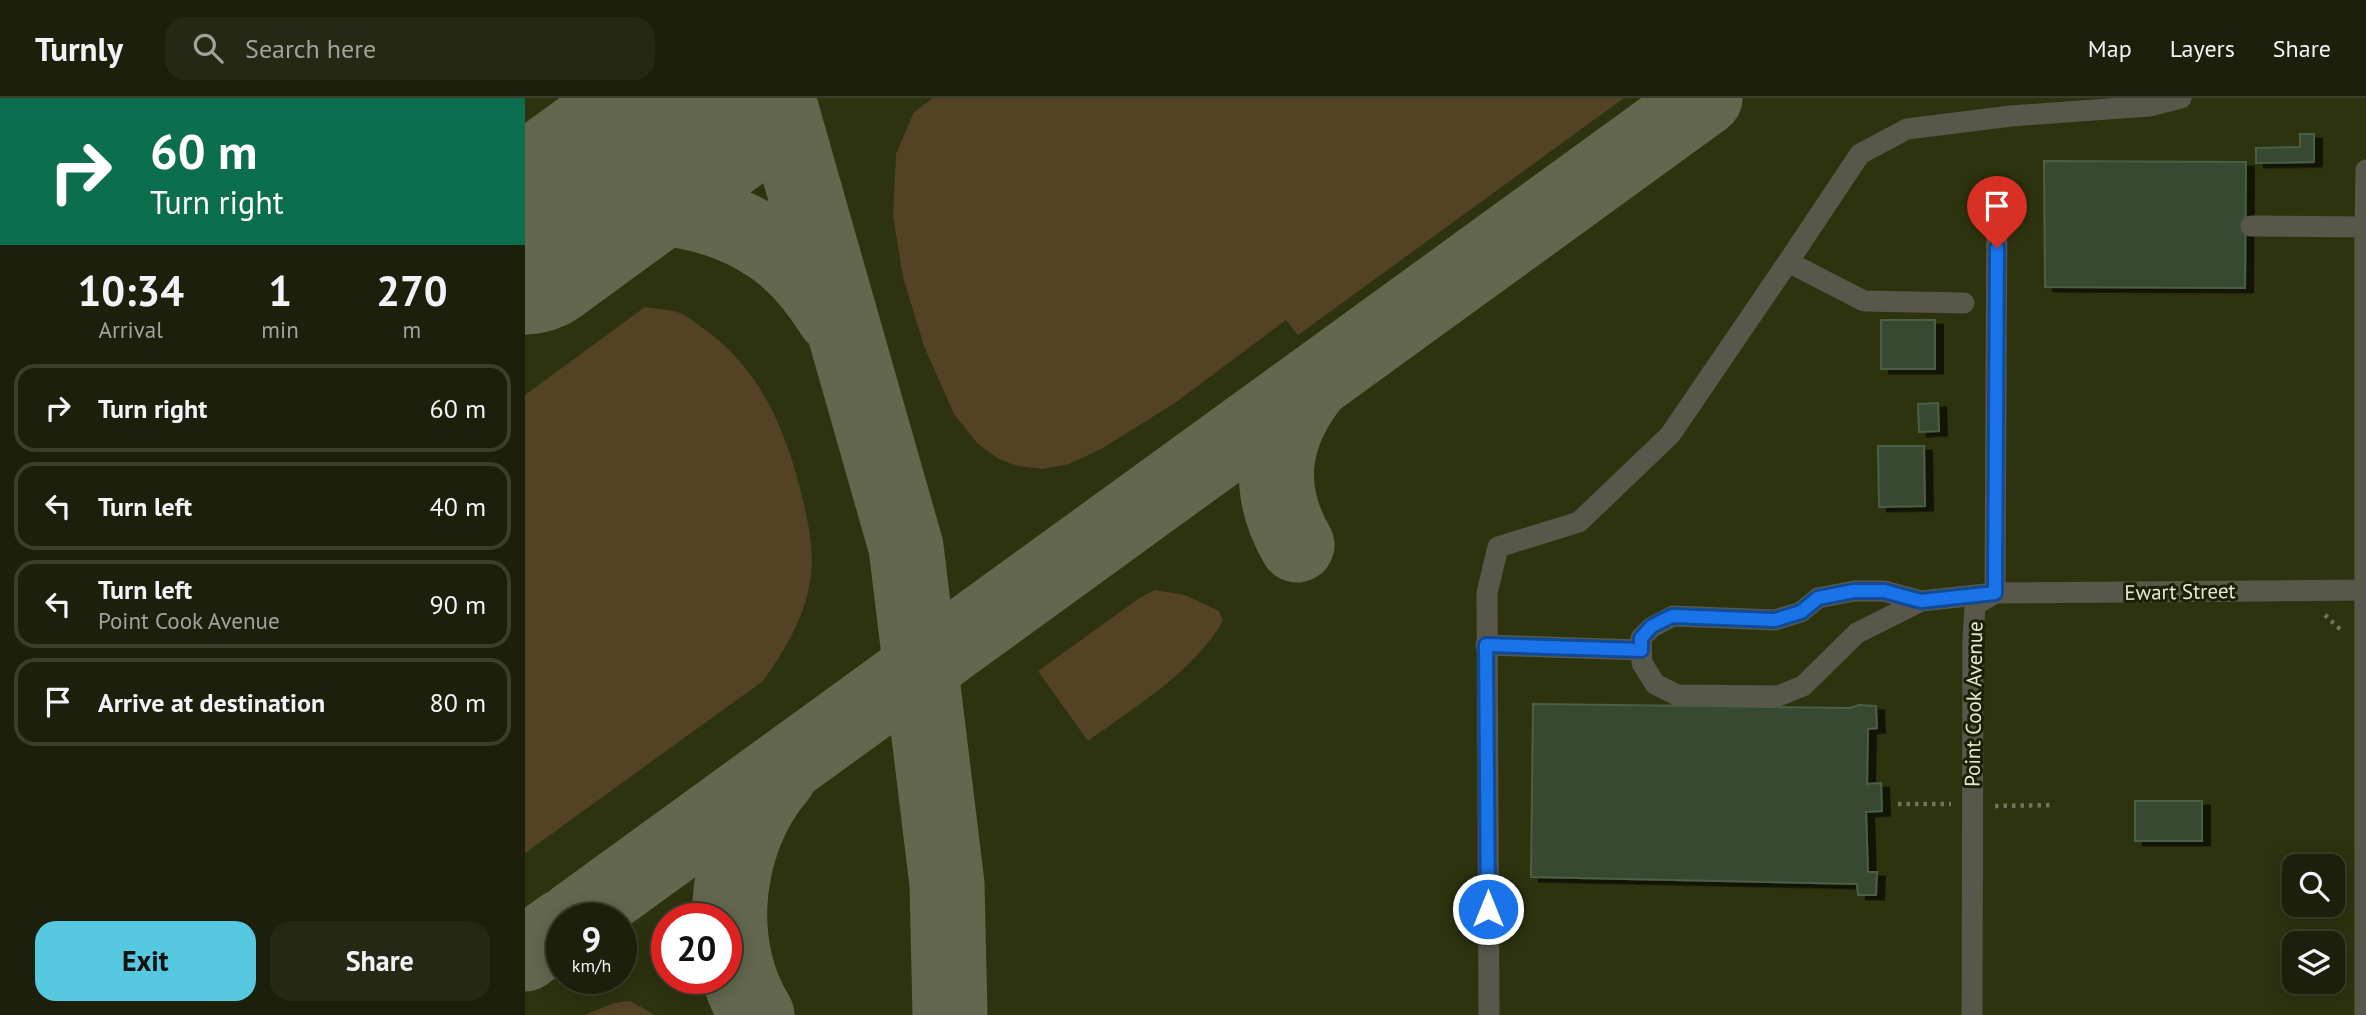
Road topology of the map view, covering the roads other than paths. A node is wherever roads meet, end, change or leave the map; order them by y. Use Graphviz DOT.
graph roads {
  1 [pos="2181,98"];
  2 [pos="2366,170"];
  3 [pos="1997,195"];
  4 [pos="2251,226"];
  5 [pos="2365,227"];
  6 [pos="1788,262"];
  7 [pos="1963,303"];
  8 [pos="2366,397"];
  9 [pos="2366,590"];
  10 [pos="1995,593"];
  11 [pos="1921,601"];
  12 [pos="1486,645"];
  13 [pos="1641,650"];
  14 [pos="2365,947"];
  15 [pos="1489,1015"];
  16 [pos="1972,1015"];
  17 [pos="2365,1015"];
  1 -- 6 [label="street"];
  2 -- 5 [label="street"];
  3 -- 10 [label="street, Point Cook Avenue"];
  4 -- 5 [label="street"];
  5 -- 8 [label="street"];
  6 -- 7 [label="street"];
  6 -- 12 [label="street"];
  8 -- 9 [label="street"];
  9 -- 10 [label="street, Ewart Street"];
  9 -- 14 [label="street"];
  10 -- 11 [label="street, Ewart Street"];
  10 -- 16 [label="street, Point Cook Avenue"];
  11 -- 13 [label="street"];
  11 -- 13 [label="street"];
  12 -- 13 [label="street"];
  12 -- 15 [label="street"];
  14 -- 17 [label="street"];
}
